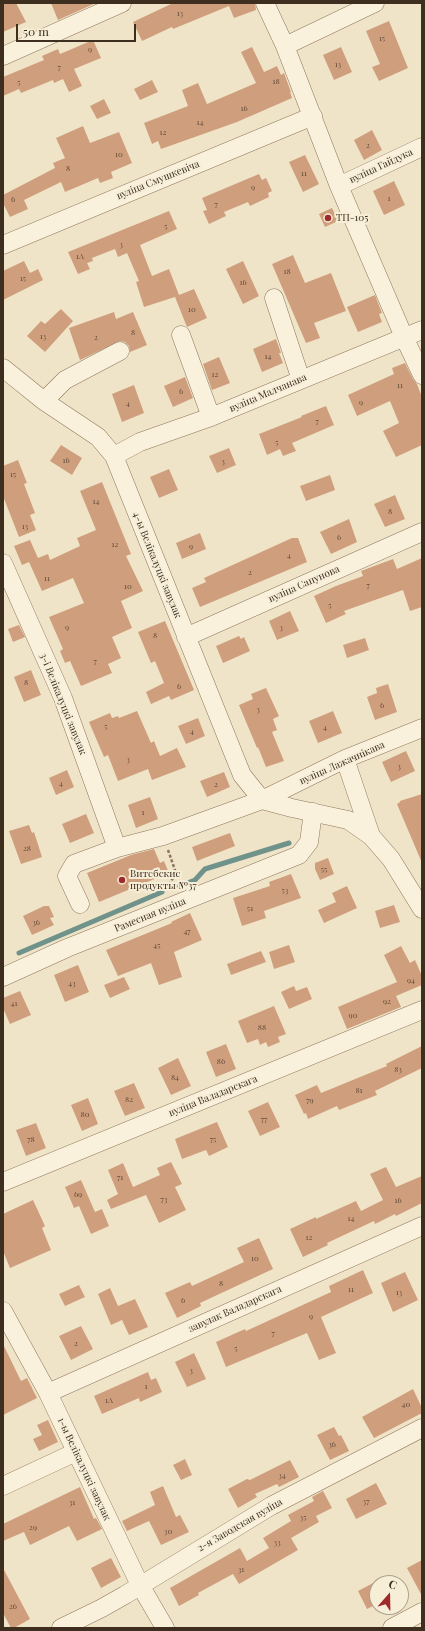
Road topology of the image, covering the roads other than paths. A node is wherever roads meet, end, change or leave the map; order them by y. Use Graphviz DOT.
graph roads {
  1 [pos="122,3"];
  2 [pos="265,3"];
  3 [pos="376,3"];
  4 [pos="285,46"];
  5 [pos="3,56"];
  6 [pos="313,116"];
  7 [pos="422,147"];
  8 [pos="339,186"];
  9 [pos="3,245"];
  10 [pos="274,298"];
  11 [pos="422,330"];
  12 [pos="181,335"];
  13 [pos="404,337"];
  14 [pos="120,351"];
  15 [pos="3,368"];
  16 [pos="422,375"];
  17 [pos="300,380"];
  18 [pos="44,401"];
  19 [pos="211,417"];
  20 [pos="114,456"];
  21 [pos="422,532"];
  22 [pos="3,563"];
  23 [pos="186,637"];
  24 [pos="422,728"];
  25 [pos="346,759"];
  26 [pos="262,800"];
  27 [pos="313,812"];
  28 [pos="371,836"];
  29 [pos="117,848"];
  30 [pos="80,904"];
  31 [pos="422,909"];
  32 [pos="3,977"];
  33 [pos="422,1010"];
  34 [pos="3,1182"];
  35 [pos="422,1226"];
  36 [pos="3,1311"];
  37 [pos="48,1392"];
  38 [pos="422,1428"];
  39 [pos="76,1452"];
  40 [pos="3,1486"];
  41 [pos="140,1584"];
  42 [pos="422,1612"];
  43 [pos="61,1628"];
  44 [pos="165,1628"];
  45 [pos="392,1628"];
  1 -- 5 [label="street"];
  2 -- 4 [label="street"];
  3 -- 4 [label="street"];
  4 -- 6 [label="street"];
  6 -- 8 [label="street"];
  6 -- 9 [label="street, вуліца Смушкевіча"];
  7 -- 8 [label="street, вуліца Гайдука"];
  8 -- 13 [label="street"];
  10 -- 17 [label="street"];
  11 -- 13 [label="street, вуліца Малчанава"];
  12 -- 19 [label="street"];
  13 -- 16 [label="street"];
  13 -- 17 [label="street, вуліца Малчанава"];
  14 -- 18 [label="street"];
  15 -- 18 [label="street, 4-ы Велікалуцкі завулак"];
  17 -- 19 [label="street, вуліца Малчанава"];
  18 -- 20 [label="street, 4-ы Велікалуцкі завулак"];
  19 -- 20 [label="street, вуліца Малчанава"];
  20 -- 23 [label="street, 4-ы Велікалуцкі завулак"];
  21 -- 23 [label="street, вуліца Сапунова"];
  22 -- 29 [label="street, 3-і Велікалуцкі завулак"];
  23 -- 26 [label="street, 4-ы Велікалуцкі завулак"];
  24 -- 25 [label="street, вуліца Лажачнікава"];
  25 -- 26 [label="street, вуліца Лажачнікава"];
  25 -- 28 [label="street"];
  26 -- 27 [label="street"];
  26 -- 29 [label="street, вуліца Лажачнікава"];
  27 -- 28 [label="street"];
  27 -- 32 [label="street, Рамесная вуліца"];
  28 -- 31 [label="street"];
  29 -- 30 [label="street, вуліца Лажачнікава"];
  33 -- 34 [label="street, вуліца Валадарскага"];
  35 -- 37 [label="street, завулак Валадарскага"];
  36 -- 37 [label="street, 1-ы Велікалуцкі завулак"];
  37 -- 39 [label="street, 1-ы Велікалуцкі завулак"];
  38 -- 41 [label="street, 2-я Заводская вуліца"];
  39 -- 40 [label="street"];
  39 -- 41 [label="street, 1-ы Велікалуцкі завулак"];
  41 -- 43 [label="street, 2-я Заводская вуліца"];
  41 -- 44 [label="street, 1-ы Велікалуцкі завулак"];
  42 -- 45 [label="street"];
}
